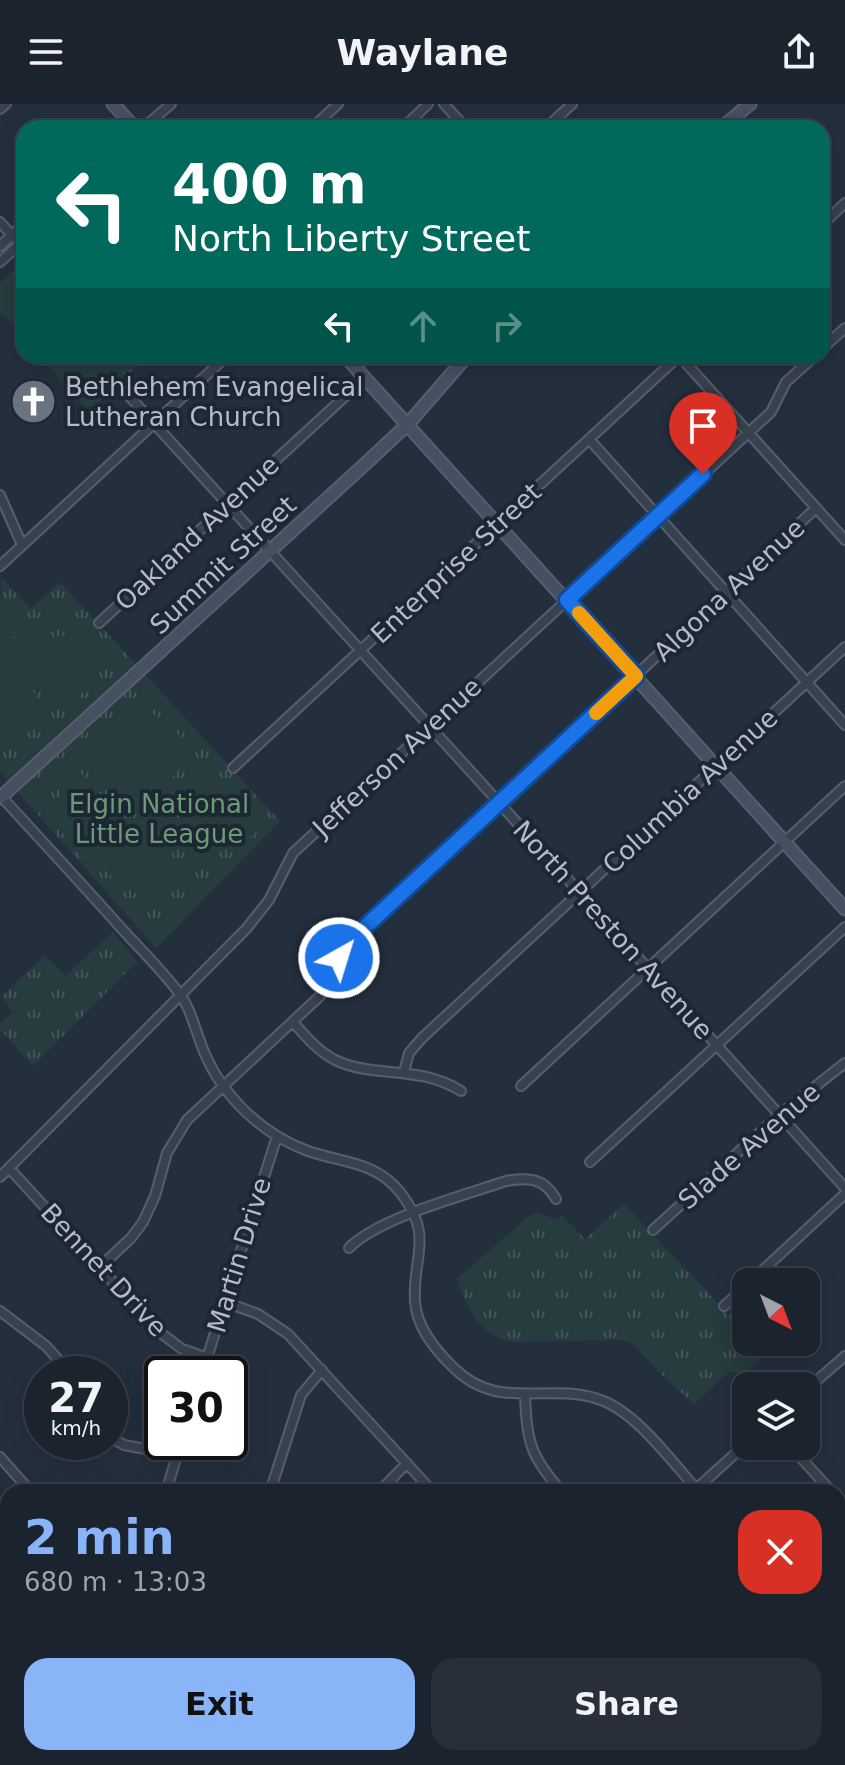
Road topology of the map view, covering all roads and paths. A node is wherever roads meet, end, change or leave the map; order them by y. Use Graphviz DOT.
graph roads {
  1 [pos="6,104"];
  2 [pos="113,104"];
  3 [pos="171,104"];
  4 [pos="338,104"];
  5 [pos="428,104"];
  6 [pos="444,104"];
  7 [pos="572,104"];
  8 [pos="750,104"];
  9 [pos="0,109"];
  10 [pos="128,120"];
  11 [pos="152,120"];
  12 [pos="321,120"];
  13 [pos="411,120"];
  14 [pos="459,120"];
  15 [pos="555,120"];
  16 [pos="731,120"];
  17 [pos="845,203"];
  18 [pos="830,217"];
  19 [pos="0,222"];
  20 [pos="16,231"];
  21 [pos="12,235"];
  22 [pos="16,238"];
  23 [pos="0,246"];
  24 [pos="16,247"];
  25 [pos="0,262"];
  26 [pos="845,328"];
  27 [pos="830,342"];
  28 [pos="218,364"];
  29 [pos="352,364"];
  30 [pos="460,364"];
  31 [pos="669,364"];
  32 [pos="687,364"];
  33 [pos="806,364"];
  34 [pos="365,378"];
  35 [pos="130,397"];
  36 [pos="154,423"];
  37 [pos="408,424"];
  38 [pos="748,432"];
  39 [pos="589,439"];
  40 [pos="0,495"];
  41 [pos="228,504"];
  42 [pos="816,508"];
  43 [pos="658,516"];
  44 [pos="498,524"];
  45 [pos="845,540"];
  46 [pos="22,545"];
  47 [pos="271,552"];
  48 [pos="0,566"];
  49 [pos="727,592"];
  50 [pos="567,600"];
  51 [pos="99,623"];
  52 [pos="845,647"];
  53 [pos="362,651"];
  54 [pos="636,676"];
  55 [pos="807,682"];
  56 [pos="845,725"];
  57 [pos="431,727"];
  58 [pos="716,766"];
  59 [pos="233,768"];
  60 [pos="845,786"];
  61 [pos="1,797"];
  62 [pos="499,803"];
  63 [pos="785,842"];
  64 [pos="580,893"];
  65 [pos="845,909"];
  66 [pos="845,927"];
  67 [pos="649,969"];
  68 [pos="180,995"];
  69 [pos="293,1022"];
  70 [pos="717,1046"];
  71 [pos="845,1063"];
  72 [pos="404,1072"];
  73 [pos="225,1085"];
  74 [pos="521,1086"];
  75 [pos="461,1091"];
  76 [pos="779,1115"];
  77 [pos="277,1136"];
  78 [pos="590,1162"];
  79 [pos="9,1168"];
  80 [pos="0,1177"];
  81 [pos="845,1191"];
  82 [pos="556,1199"];
  83 [pos="414,1214"];
  84 [pos="653,1230"];
  85 [pos="349,1248"];
  86 [pos="100,1267"];
  87 [pos="765,1268"];
  88 [pos="732,1299"];
  89 [pos="225,1302"];
  90 [pos="724,1306"];
  91 [pos="0,1311"];
  92 [pos="55,1356"];
  93 [pos="202,1356"];
  94 [pos="209,1356"];
  95 [pos="845,1356"];
  96 [pos="322,1370"];
  97 [pos="820,1378"];
  98 [pos="525,1395"];
  99 [pos="0,1457"];
  100 [pos="732,1457"];
  101 [pos="176,1460"];
  102 [pos="803,1460"];
  103 [pos="407,1463"];
  104 [pos="24,1484"];
  105 [pos="168,1484"];
  106 [pos="273,1484"];
  107 [pos="387,1484"];
  108 [pos="426,1484"];
  109 [pos="553,1484"];
  110 [pos="692,1484"];
  111 [pos="704,1484"];
  112 [pos="825,1484"];
  1 -- 9 [label="street"];
  2 -- 10 [label="main road"];
  3 -- 11 [label="street"];
  4 -- 12 [label="street"];
  5 -- 13 [label="street"];
  6 -- 14 [label="street"];
  7 -- 15 [label="street"];
  8 -- 16 [label="main road"];
  17 -- 18 [label="street"];
  19 -- 21 [label="street"];
  20 -- 21 [label="street"];
  21 -- 22 [label="street"];
  21 -- 23 [label="street"];
  24 -- 25 [label="street"];
  26 -- 27 [label="street"];
  28 -- 36 [label="street"];
  29 -- 34 [label="main road"];
  30 -- 37 [label="main road, Summit Street"];
  31 -- 39 [label="street, Enterprise Street"];
  32 -- 38 [label="street"];
  33 -- 38 [label="street, Jefferson Avenue"];
  34 -- 37 [label="main road"];
  34 -- 41 [label="street, Oakland Avenue"];
  35 -- 36 [label="street, North Preston Avenue"];
  36 -- 41 [label="street, North Preston Avenue"];
  36 -- 46 [label="street"];
  37 -- 44 [label="main road"];
  37 -- 47 [label="main road, Summit Street"];
  38 -- 42 [label="street"];
  38 -- 43 [label="street, Jefferson Avenue"];
  39 -- 43 [label="street"];
  39 -- 44 [label="street, Enterprise Street"];
  40 -- 46 [label="street"];
  41 -- 47 [label="street, North Preston Avenue"];
  41 -- 51 [label="street, Oakland Avenue"];
  42 -- 45 [label="street"];
  42 -- 49 [label="street, Algona Avenue"];
  43 -- 49 [label="street"];
  43 -- 50 [label="street, Jefferson Avenue"];
  44 -- 50 [label="main road"];
  44 -- 53 [label="street, Enterprise Street"];
  46 -- 48 [label="street"];
  47 -- 53 [label="street, North Preston Avenue"];
  47 -- 61 [label="main road, Summit Street"];
  49 -- 54 [label="street, Algona Avenue"];
  49 -- 55 [label="street"];
  50 -- 54 [label="main road"];
  50 -- 57 [label="street, Jefferson Avenue"];
  52 -- 55 [label="street, Columbia Avenue"];
  53 -- 57 [label="street, North Preston Avenue"];
  53 -- 59 [label="street, Enterprise Street"];
  54 -- 58 [label="main road"];
  54 -- 62 [label="street, Algona Avenue"];
  55 -- 56 [label="street"];
  55 -- 58 [label="street, Columbia Avenue"];
  57 -- 62 [label="street, North Preston Avenue"];
  57 -- 68 [label="street, Jefferson Avenue"];
  58 -- 63 [label="main road"];
  58 -- 64 [label="street, Columbia Avenue"];
  60 -- 63 [label="street"];
  61 -- 68 [label="street"];
  62 -- 64 [label="street, North Preston Avenue"];
  62 -- 69 [label="street, Algona Avenue"];
  63 -- 65 [label="main road"];
  63 -- 67 [label="street"];
  64 -- 67 [label="street, North Preston Avenue"];
  64 -- 72 [label="street, Columbia Avenue"];
  66 -- 70 [label="street"];
  67 -- 70 [label="street, North Preston Avenue"];
  67 -- 74 [label="street"];
  68 -- 73 [label="street"];
  68 -- 79 [label="street, Jefferson Avenue"];
  69 -- 72 [label="street"];
  69 -- 73 [label="street, Algona Avenue"];
  70 -- 76 [label="street, North Preston Avenue"];
  70 -- 78 [label="street"];
  71 -- 76 [label="street, Slade Avenue"];
  72 -- 75 [label="street"];
  73 -- 77 [label="street"];
  73 -- 86 [label="street, Algona Avenue"];
  76 -- 81 [label="street, North Preston Avenue"];
  76 -- 84 [label="street, Slade Avenue"];
  77 -- 83 [label="street"];
  77 -- 89 [label="street, Martin Drive"];
  79 -- 80 [label="street, Jefferson Avenue"];
  79 -- 86 [label="street, Bennet Drive"];
  81 -- 87 [label="street"];
  82 -- 83 [label="street"];
  83 -- 85 [label="street"];
  83 -- 98 [label="street"];
  86 -- 93 [label="street, Bennet Drive"];
  88 -- 90 [label="street"];
  89 -- 94 [label="street, Martin Drive"];
  89 -- 96 [label="street"];
  91 -- 92 [label="street"];
  95 -- 97 [label="street"];
  96 -- 103 [label="street"];
  96 -- 106 [label="street"];
  98 -- 109 [label="street"];
  98 -- 110 [label="street"];
  99 -- 104 [label="street"];
  100 -- 111 [label="street"];
  101 -- 105 [label="street"];
  102 -- 112 [label="street"];
  103 -- 107 [label="street"];
  103 -- 108 [label="street"];
}
